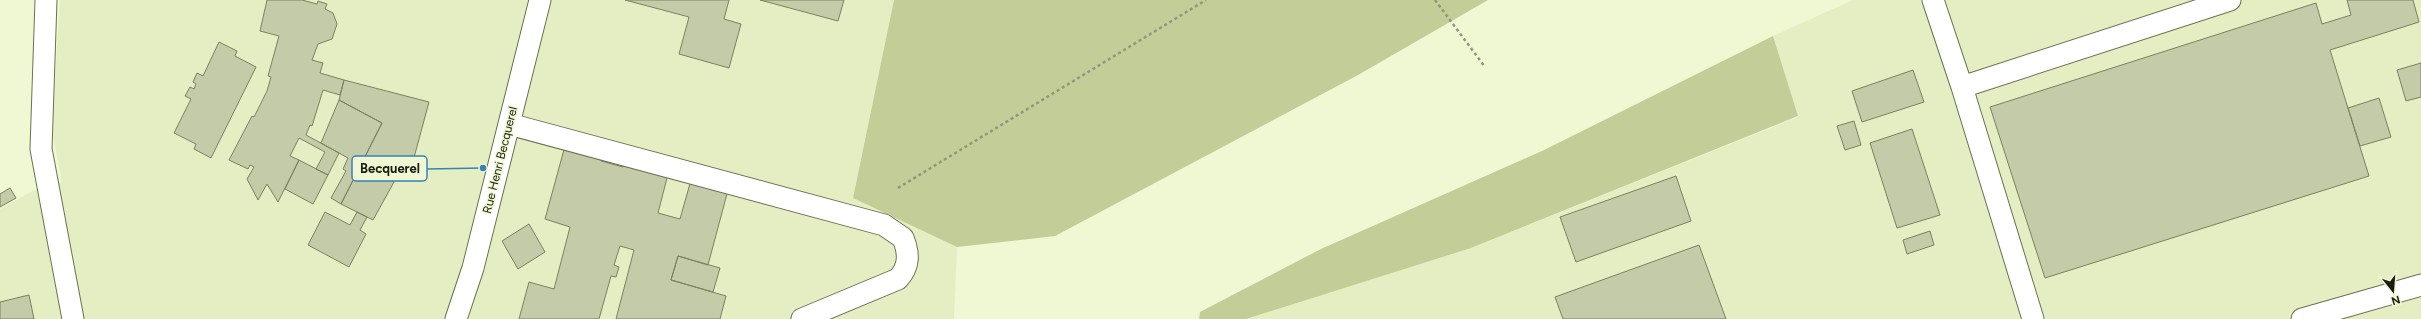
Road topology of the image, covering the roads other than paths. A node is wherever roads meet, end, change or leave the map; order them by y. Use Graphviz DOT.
graph roads {
  1 [pos="46,0"];
  2 [pos="540,0"];
  3 [pos="1933,0"];
  4 [pos="2230,0"];
  5 [pos="1962,87"];
  6 [pos="509,124"];
  7 [pos="2421,285"];
  8 [pos="73,319"];
  9 [pos="456,319"];
  10 [pos="802,319"];
  11 [pos="2033,319"];
  12 [pos="2302,319"];
  1 -- 8 [label="street"];
  2 -- 6 [label="street, Rue Henri Becquerel"];
  3 -- 5 [label="street"];
  4 -- 5 [label="street"];
  5 -- 11 [label="street"];
  6 -- 9 [label="street, Rue Henri Becquerel"];
  6 -- 10 [label="street"];
  7 -- 12 [label="street"];
}
